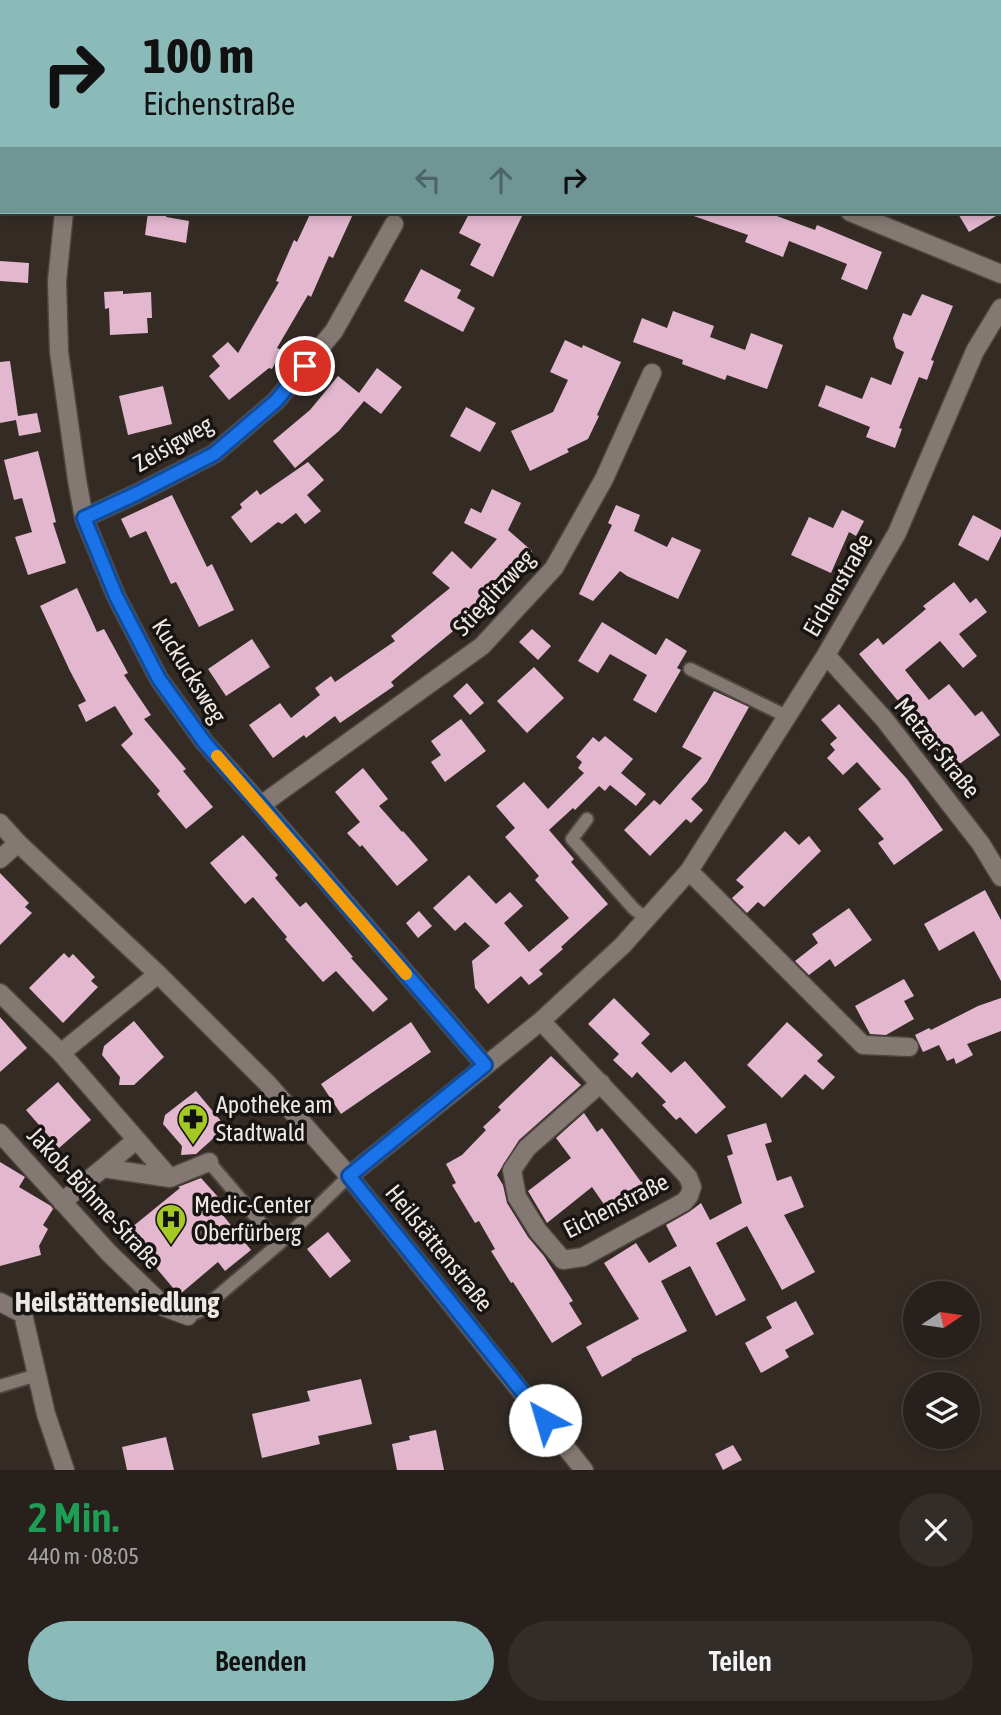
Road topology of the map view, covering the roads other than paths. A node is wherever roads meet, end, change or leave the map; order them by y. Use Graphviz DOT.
graph roads {
  1 [pos="64,214"];
  2 [pos="855,214"];
  3 [pos="394,223"];
  4 [pos="1001,274"];
  5 [pos="1001,308"];
  6 [pos="652,373"];
  7 [pos="84,518"];
  8 [pos="826,655"];
  9 [pos="690,669"];
  10 [pos="788,716"];
  11 [pos="261,806"];
  12 [pos="587,819"];
  13 [pos="0,823"];
  14 [pos="18,844"];
  15 [pos="0,859"];
  16 [pos="689,872"];
  17 [pos="1001,877"];
  18 [pos="646,919"];
  19 [pos="158,974"];
  20 [pos="0,993"];
  21 [pos="541,1021"];
  22 [pos="909,1047"];
  23 [pos="61,1053"];
  24 [pos="485,1065"];
  25 [pos="601,1083"];
  26 [pos="0,1133"];
  27 [pos="136,1140"];
  28 [pos="209,1162"];
  29 [pos="103,1168"];
  30 [pos="349,1176"];
  31 [pos="170,1178"];
  32 [pos="62,1202"];
  33 [pos="279,1244"];
  34 [pos="0,1302"];
  35 [pos="188,1317"];
  36 [pos="37,1375"];
  37 [pos="0,1386"];
  38 [pos="65,1470"];
  39 [pos="584,1470"];
  1 -- 7 [label="street, Kuckucksweg"];
  2 -- 4 [label="street"];
  3 -- 7 [label="street, Zeisigweg"];
  5 -- 8 [label="street, Eichenstraße"];
  6 -- 11 [label="street, Stieglitzweg"];
  7 -- 11 [label="street, Kuckucksweg"];
  8 -- 10 [label="street, Eichenstraße"];
  8 -- 17 [label="street, Metzer Straße"];
  9 -- 10 [label="lane"];
  10 -- 16 [label="street, Eichenstraße"];
  11 -- 24 [label="street, Kuckucksweg"];
  12 -- 18 [label="lane"];
  13 -- 14 [label="street, Heilstättenstraße"];
  14 -- 15 [label="street"];
  14 -- 19 [label="street, Heilstättenstraße"];
  16 -- 18 [label="street, Eichenstraße"];
  16 -- 22 [label="street"];
  18 -- 21 [label="street, Eichenstraße"];
  19 -- 23 [label="street"];
  19 -- 30 [label="street, Heilstättenstraße"];
  20 -- 23 [label="street"];
  21 -- 24 [label="street, Eichenstraße"];
  21 -- 25 [label="street, Eichenstraße"];
  23 -- 27 [label="street"];
  24 -- 30 [label="street, Eichenstraße"];
  25 -- 25 [label="street, Eichenstraße"];
  26 -- 32 [label="street, Jakob-Böhme-Straße"];
  27 -- 29 [label="street"];
  27 -- 31 [label="street"];
  28 -- 31 [label="street"];
  28 -- 33 [label="lane"];
  29 -- 31 [label="street"];
  29 -- 32 [label="street"];
  30 -- 33 [label="lane"];
  30 -- 39 [label="street, Heilstättenstraße"];
  32 -- 35 [label="street, Jakob-Böhme-Straße"];
  33 -- 35 [label="lane"];
  34 -- 36 [label="street"];
  36 -- 37 [label="lane"];
  36 -- 38 [label="street"];
}
